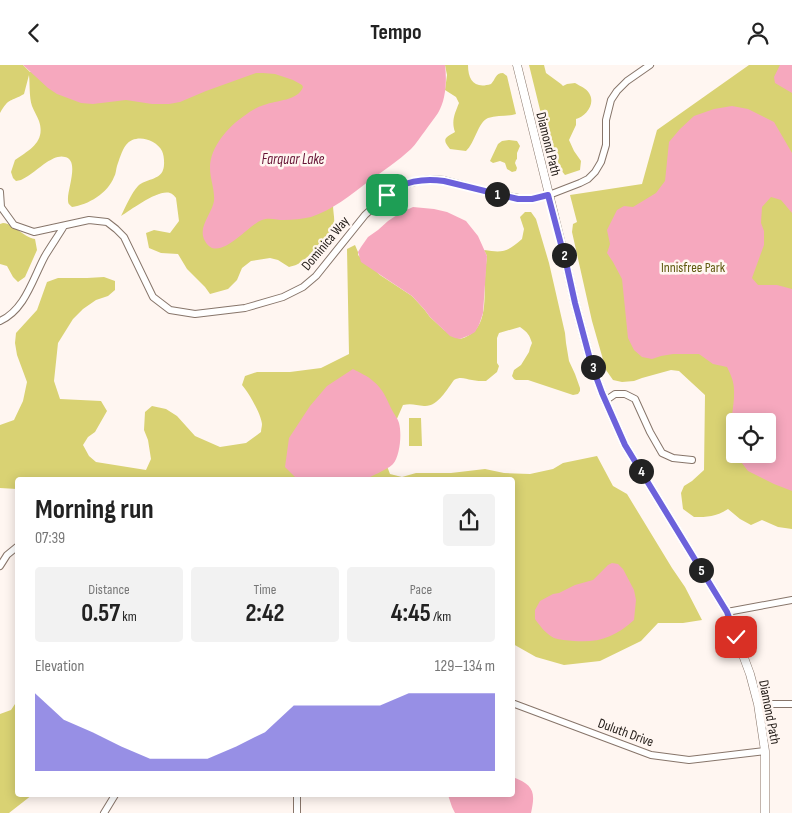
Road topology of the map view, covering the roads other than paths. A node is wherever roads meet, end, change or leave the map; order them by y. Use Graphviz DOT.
graph roads {
  1 [pos="517,65"];
  2 [pos="650,65"];
  3 [pos="0,192"];
  4 [pos="548,195"];
  5 [pos="64,226"];
  6 [pos="0,321"];
  7 [pos="605,401"];
  8 [pos="692,459"];
  9 [pos="15,548"];
  10 [pos="0,566"];
  11 [pos="792,600"];
  12 [pos="727,612"];
  13 [pos="515,704"];
  14 [pos="758,704"];
  15 [pos="792,704"];
  16 [pos="765,751"];
  17 [pos="114,797"];
  18 [pos="297,797"];
  19 [pos="104,813"];
  20 [pos="297,813"];
  21 [pos="765,813"];
  1 -- 4 [label="street, Diamond Path"];
  2 -- 4 [label="street, Dominica Way"];
  3 -- 5 [label="street"];
  4 -- 5 [label="street, Dominica Way"];
  4 -- 7 [label="street, Diamond Path"];
  5 -- 6 [label="street"];
  7 -- 8 [label="street"];
  7 -- 12 [label="street, Diamond Path"];
  9 -- 10 [label="street"];
  11 -- 12 [label="street"];
  12 -- 14 [label="street, Diamond Path"];
  13 -- 16 [label="street, Duluth Drive"];
  14 -- 15 [label="street"];
  14 -- 16 [label="street, Diamond Path"];
  16 -- 21 [label="street, Diamond Path"];
  17 -- 19 [label="street"];
  18 -- 20 [label="street"];
}
